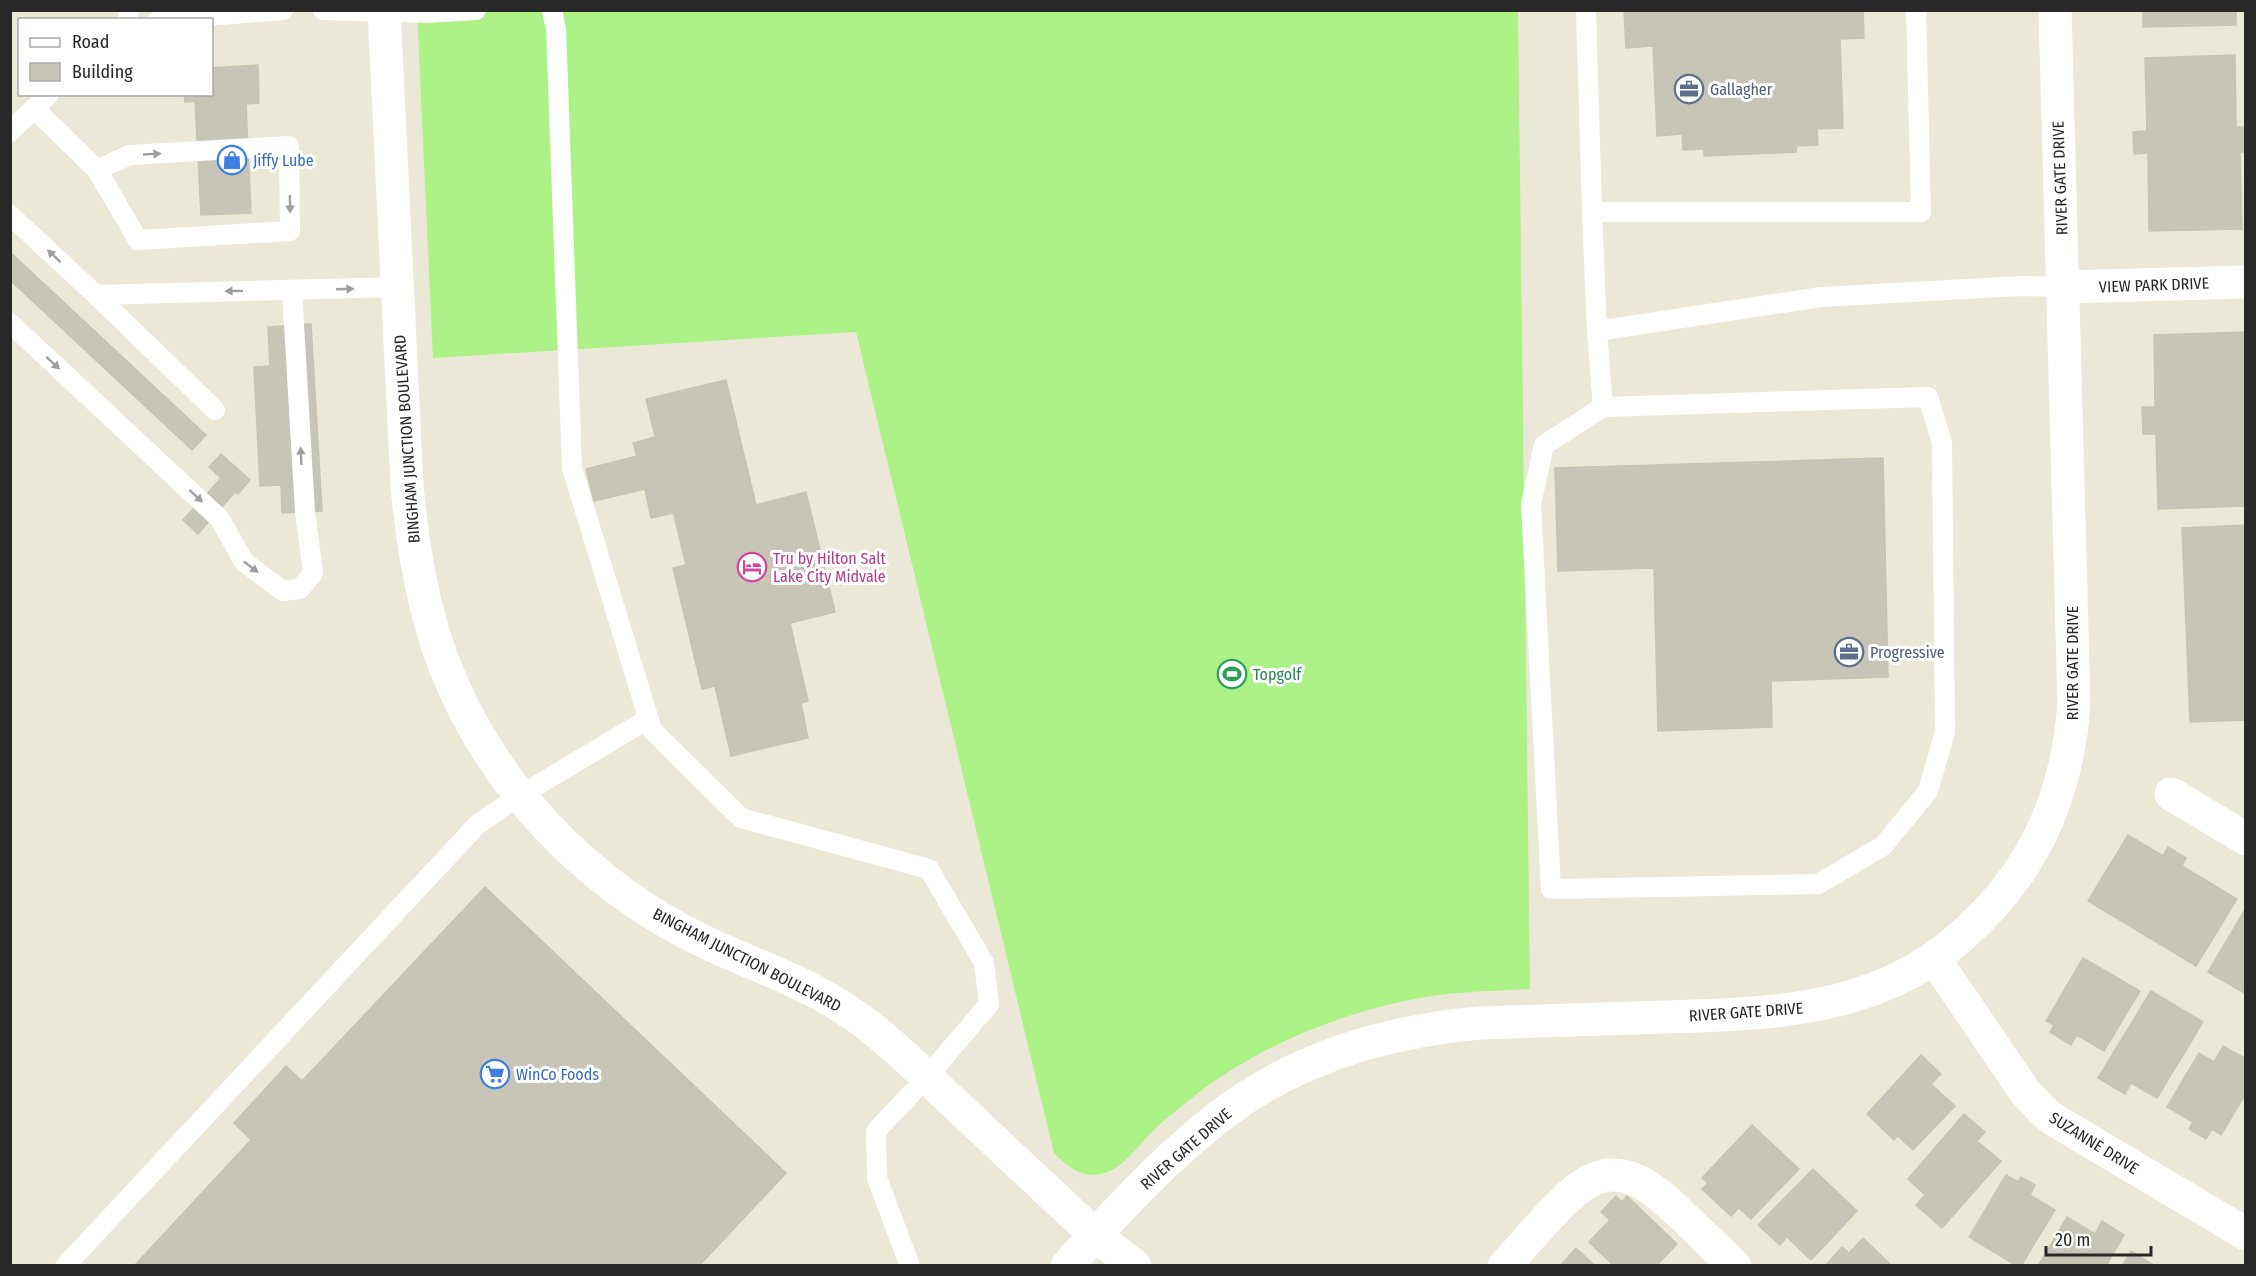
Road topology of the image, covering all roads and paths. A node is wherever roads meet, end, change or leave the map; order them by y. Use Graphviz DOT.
graph roads {
  1 [pos="283,10"];
  2 [pos="323,10"];
  3 [pos="476,10"];
  4 [pos="552,10"];
  5 [pos="1586,10"];
  6 [pos="1917,10"];
  7 [pos="2055,10"];
  8 [pos="384,12"];
  9 [pos="183,18"];
  10 [pos="48,96"];
  11 [pos="34,108"];
  12 [pos="10,132"];
  13 [pos="97,170"];
  14 [pos="1592,212"];
  15 [pos="10,214"];
  16 [pos="2246,282"];
  17 [pos="398,287"];
  18 [pos="2063,287"];
  19 [pos="292,290"];
  20 [pos="96,295"];
  21 [pos="10,323"];
  22 [pos="1597,331"];
  23 [pos="1603,407"];
  24 [pos="215,410"];
  25 [pos="648,719"];
  26 [pos="2171,794"];
  27 [pos="519,796"];
  28 [pos="2246,839"];
  29 [pos="1934,958"];
  30 [pos="927,1077"];
  31 [pos="2244,1228"];
  32 [pos="1095,1235"];
  33 [pos="66,1266"];
  34 [pos="910,1266"];
  35 [pos="1066,1266"];
  36 [pos="1135,1266"];
  37 [pos="1504,1266"];
  38 [pos="1735,1266"];
  1 -- 9 [label="lane"];
  2 -- 8 [label="lane"];
  3 -- 8 [label="lane"];
  4 -- 25 [label="lane"];
  5 -- 14 [label="lane"];
  6 -- 14 [label="lane"];
  7 -- 18 [label="street, RIVER GATE DRIVE"];
  8 -- 17 [label="street, BINGHAM JUNCTION BOULEVARD"];
  10 -- 11 [label="lane"];
  11 -- 12 [label="lane"];
  11 -- 13 [label="lane"];
  13 -- 13 [label="lane, one-way"];
  14 -- 22 [label="lane"];
  20 -- 15 [label="lane, one-way"];
  16 -- 18 [label="street, VIEW PARK DRIVE"];
  19 -- 17 [label="lane, one-way"];
  17 -- 27 [label="street, BINGHAM JUNCTION BOULEVARD"];
  18 -- 22 [label="lane"];
  18 -- 29 [label="street, RIVER GATE DRIVE"];
  19 -- 20 [label="lane, one-way"];
  21 -- 19 [label="lane, one-way"];
  20 -- 24 [label="lane"];
  22 -- 23 [label="lane"];
  23 -- 23 [label="lane"];
  25 -- 27 [label="lane"];
  25 -- 30 [label="lane"];
  26 -- 28 [label="street"];
  27 -- 30 [label="street, BINGHAM JUNCTION BOULEVARD"];
  27 -- 33 [label="lane"];
  29 -- 31 [label="street, SUZANNE DRIVE"];
  29 -- 32 [label="street, RIVER GATE DRIVE"];
  30 -- 32 [label="street, BINGHAM JUNCTION BOULEVARD"];
  30 -- 34 [label="lane"];
  32 -- 35 [label="street, RIVER GATE DRIVE"];
  32 -- 36 [label="street, BINGHAM JUNCTION BOULEVARD"];
  37 -- 38 [label="street"];
}
